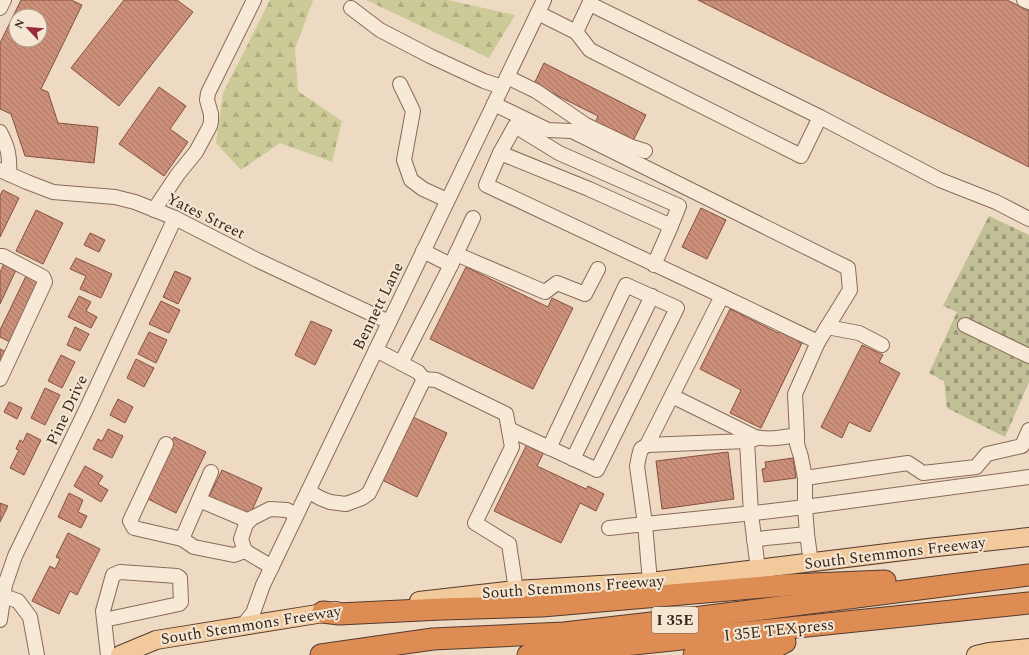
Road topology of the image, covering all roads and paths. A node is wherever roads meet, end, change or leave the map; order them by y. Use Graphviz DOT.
graph roads {
  1 [pos="4,0"];
  2 [pos="254,0"];
  3 [pos="544,0"];
  4 [pos="1024,0"];
  5 [pos="590,2"];
  6 [pos="1029,2"];
  7 [pos="0,8"];
  8 [pos="351,8"];
  9 [pos="538,13"];
  10 [pos="576,32"];
  11 [pos="504,82"];
  12 [pos="400,84"];
  13 [pos="494,104"];
  14 [pos="820,117"];
  15 [pos="0,132"];
  16 [pos="645,151"];
  17 [pos="500,153"];
  18 [pos="4,172"];
  19 [pos="447,200"];
  20 [pos="154,210"];
  21 [pos="175,218"];
  22 [pos="473,218"];
  23 [pos="1029,218"];
  24 [pos="671,226"];
  25 [pos="423,251"];
  26 [pos="0,256"];
  27 [pos="454,259"];
  28 [pos="654,265"];
  29 [pos="598,269"];
  30 [pos="652,296"];
  31 [pos="722,296"];
  32 [pos="389,322"];
  33 [pos="964,325"];
  34 [pos="827,328"];
  35 [pos="818,342"];
  36 [pos="882,345"];
  37 [pos="376,350"];
  38 [pos="1029,356"];
  39 [pos="401,363"];
  40 [pos="0,379"];
  41 [pos="424,379"];
  42 [pos="672,396"];
  43 [pos="509,429"];
  44 [pos="1029,430"];
  45 [pos="797,436"];
  46 [pos="753,440"];
  47 [pos="166,444"];
  48 [pos="647,445"];
  49 [pos="549,448"];
  50 [pos="573,459"];
  51 [pos="211,472"];
  52 [pos="1029,477"];
  53 [pos="805,478"];
  54 [pos="308,492"];
  55 [pos="199,500"];
  56 [pos="805,507"];
  57 [pos="751,514"];
  58 [pos="296,515"];
  59 [pos="249,521"];
  60 [pos="645,524"];
  61 [pos="609,528"];
  62 [pos="807,534"];
  63 [pos="1029,537"];
  64 [pos="182,539"];
  65 [pos="754,540"];
  66 [pos="245,551"];
  67 [pos="811,563"];
  68 [pos="272,567"];
  69 [pos="758,569"];
  70 [pos="1029,575"];
  71 [pos="650,582"];
  72 [pos="516,590"];
  73 [pos="3,596"];
  74 [pos="1029,603"];
  75 [pos="323,612"];
  76 [pos="1029,616"];
  77 [pos="0,620"];
  78 [pos="104,620"];
  79 [pos="243,625"];
  80 [pos="785,642"];
  81 [pos="1029,648"];
  82 [pos="984,654"];
  83 [pos="37,655"];
  84 [pos="108,655"];
  85 [pos="120,655"];
  86 [pos="321,655"];
  87 [pos="528,655"];
  88 [pos="694,655"];
  89 [pos="760,655"];
  1 -- 7 [label="street"];
  2 -- 20 [label="street"];
  3 -- 9 [label="street, Bennett Lane"];
  4 -- 6 [label="street"];
  5 -- 10 [label="street"];
  5 -- 14 [label="street"];
  8 -- 11 [label="street"];
  9 -- 10 [label="street"];
  9 -- 11 [label="street, Bennett Lane"];
  10 -- 14 [label="street"];
  11 -- 13 [label="street, Bennett Lane"];
  11 -- 16 [label="street"];
  12 -- 19 [label="street"];
  13 -- 19 [label="street, Bennett Lane"];
  13 -- 34 [label="street"];
  14 -- 23 [label="street"];
  15 -- 18 [label="street"];
  17 -- 24 [label="street"];
  17 -- 24 [label="street"];
  17 -- 28 [label="street"];
  18 -- 20 [label="street, Yates Street"];
  19 -- 25 [label="street, Bennett Lane"];
  20 -- 21 [label="street, Yates Street"];
  21 -- 32 [label="street, Yates Street"];
  21 -- 73 [label="street, Pine Drive"];
  22 -- 27 [label="street"];
  24 -- 28 [label="street"];
  25 -- 27 [label="street"];
  25 -- 32 [label="street, Bennett Lane"];
  26 -- 40 [label="street"];
  27 -- 29 [label="street"];
  27 -- 39 [label="street"];
  28 -- 31 [label="street"];
  30 -- 49 [label="street"];
  30 -- 50 [label="street"];
  30 -- 50 [label="street"];
  31 -- 35 [label="street"];
  31 -- 42 [label="street"];
  32 -- 37 [label="street, Bennett Lane"];
  33 -- 38 [label="street"];
  34 -- 35 [label="street"];
  34 -- 36 [label="street"];
  35 -- 45 [label="street"];
  37 -- 39 [label="street"];
  37 -- 54 [label="street, Bennett Lane"];
  39 -- 41 [label="street"];
  41 -- 43 [label="street"];
  41 -- 54 [label="street"];
  42 -- 46 [label="street"];
  42 -- 48 [label="street"];
  43 -- 49 [label="street"];
  43 -- 72 [label="street"];
  44 -- 53 [label="street"];
  45 -- 46 [label="street"];
  45 -- 53 [label="street"];
  46 -- 48 [label="street"];
  46 -- 57 [label="street"];
  47 -- 64 [label="street"];
  48 -- 60 [label="street"];
  49 -- 50 [label="street"];
  51 -- 55 [label="street"];
  52 -- 56 [label="street"];
  53 -- 56 [label="street"];
  54 -- 58 [label="street, Bennett Lane"];
  55 -- 59 [label="street"];
  55 -- 64 [label="street"];
  56 -- 57 [label="street"];
  56 -- 62 [label="street"];
  57 -- 60 [label="street"];
  57 -- 65 [label="street"];
  58 -- 59 [label="street"];
  58 -- 68 [label="street, Bennett Lane"];
  59 -- 66 [label="street"];
  60 -- 61 [label="street"];
  60 -- 71 [label="street"];
  62 -- 65 [label="street"];
  62 -- 67 [label="street"];
  63 -- 67 [label="main road, South Stemmons Freeway"];
  64 -- 66 [label="street"];
  65 -- 69 [label="street"];
  66 -- 68 [label="street"];
  67 -- 69 [label="main road, South Stemmons Freeway"];
  68 -- 79 [label="street, Bennett Lane"];
  69 -- 71 [label="main road, South Stemmons Freeway"];
  70 -- 75 [label="highway"];
  70 -- 86 [label="highway, I 35E"];
  71 -- 72 [label="main road, South Stemmons Freeway"];
  72 -- 75 [label="main road, South Stemmons Freeway"];
  73 -- 77 [label="street, Pine Drive"];
  73 -- 83 [label="street"];
  74 -- 87 [label="highway, I 35E TEXpress"];
  75 -- 79 [label="main road, South Stemmons Freeway"];
  76 -- 80 [label="highway, I 35E"];
  78 -- 78 [label="street"];
  78 -- 84 [label="street"];
  79 -- 85 [label="main road, South Stemmons Freeway"];
  80 -- 88 [label="highway, I 35E"];
  80 -- 89 [label="highway"];
  81 -- 82 [label="main road"];
}
